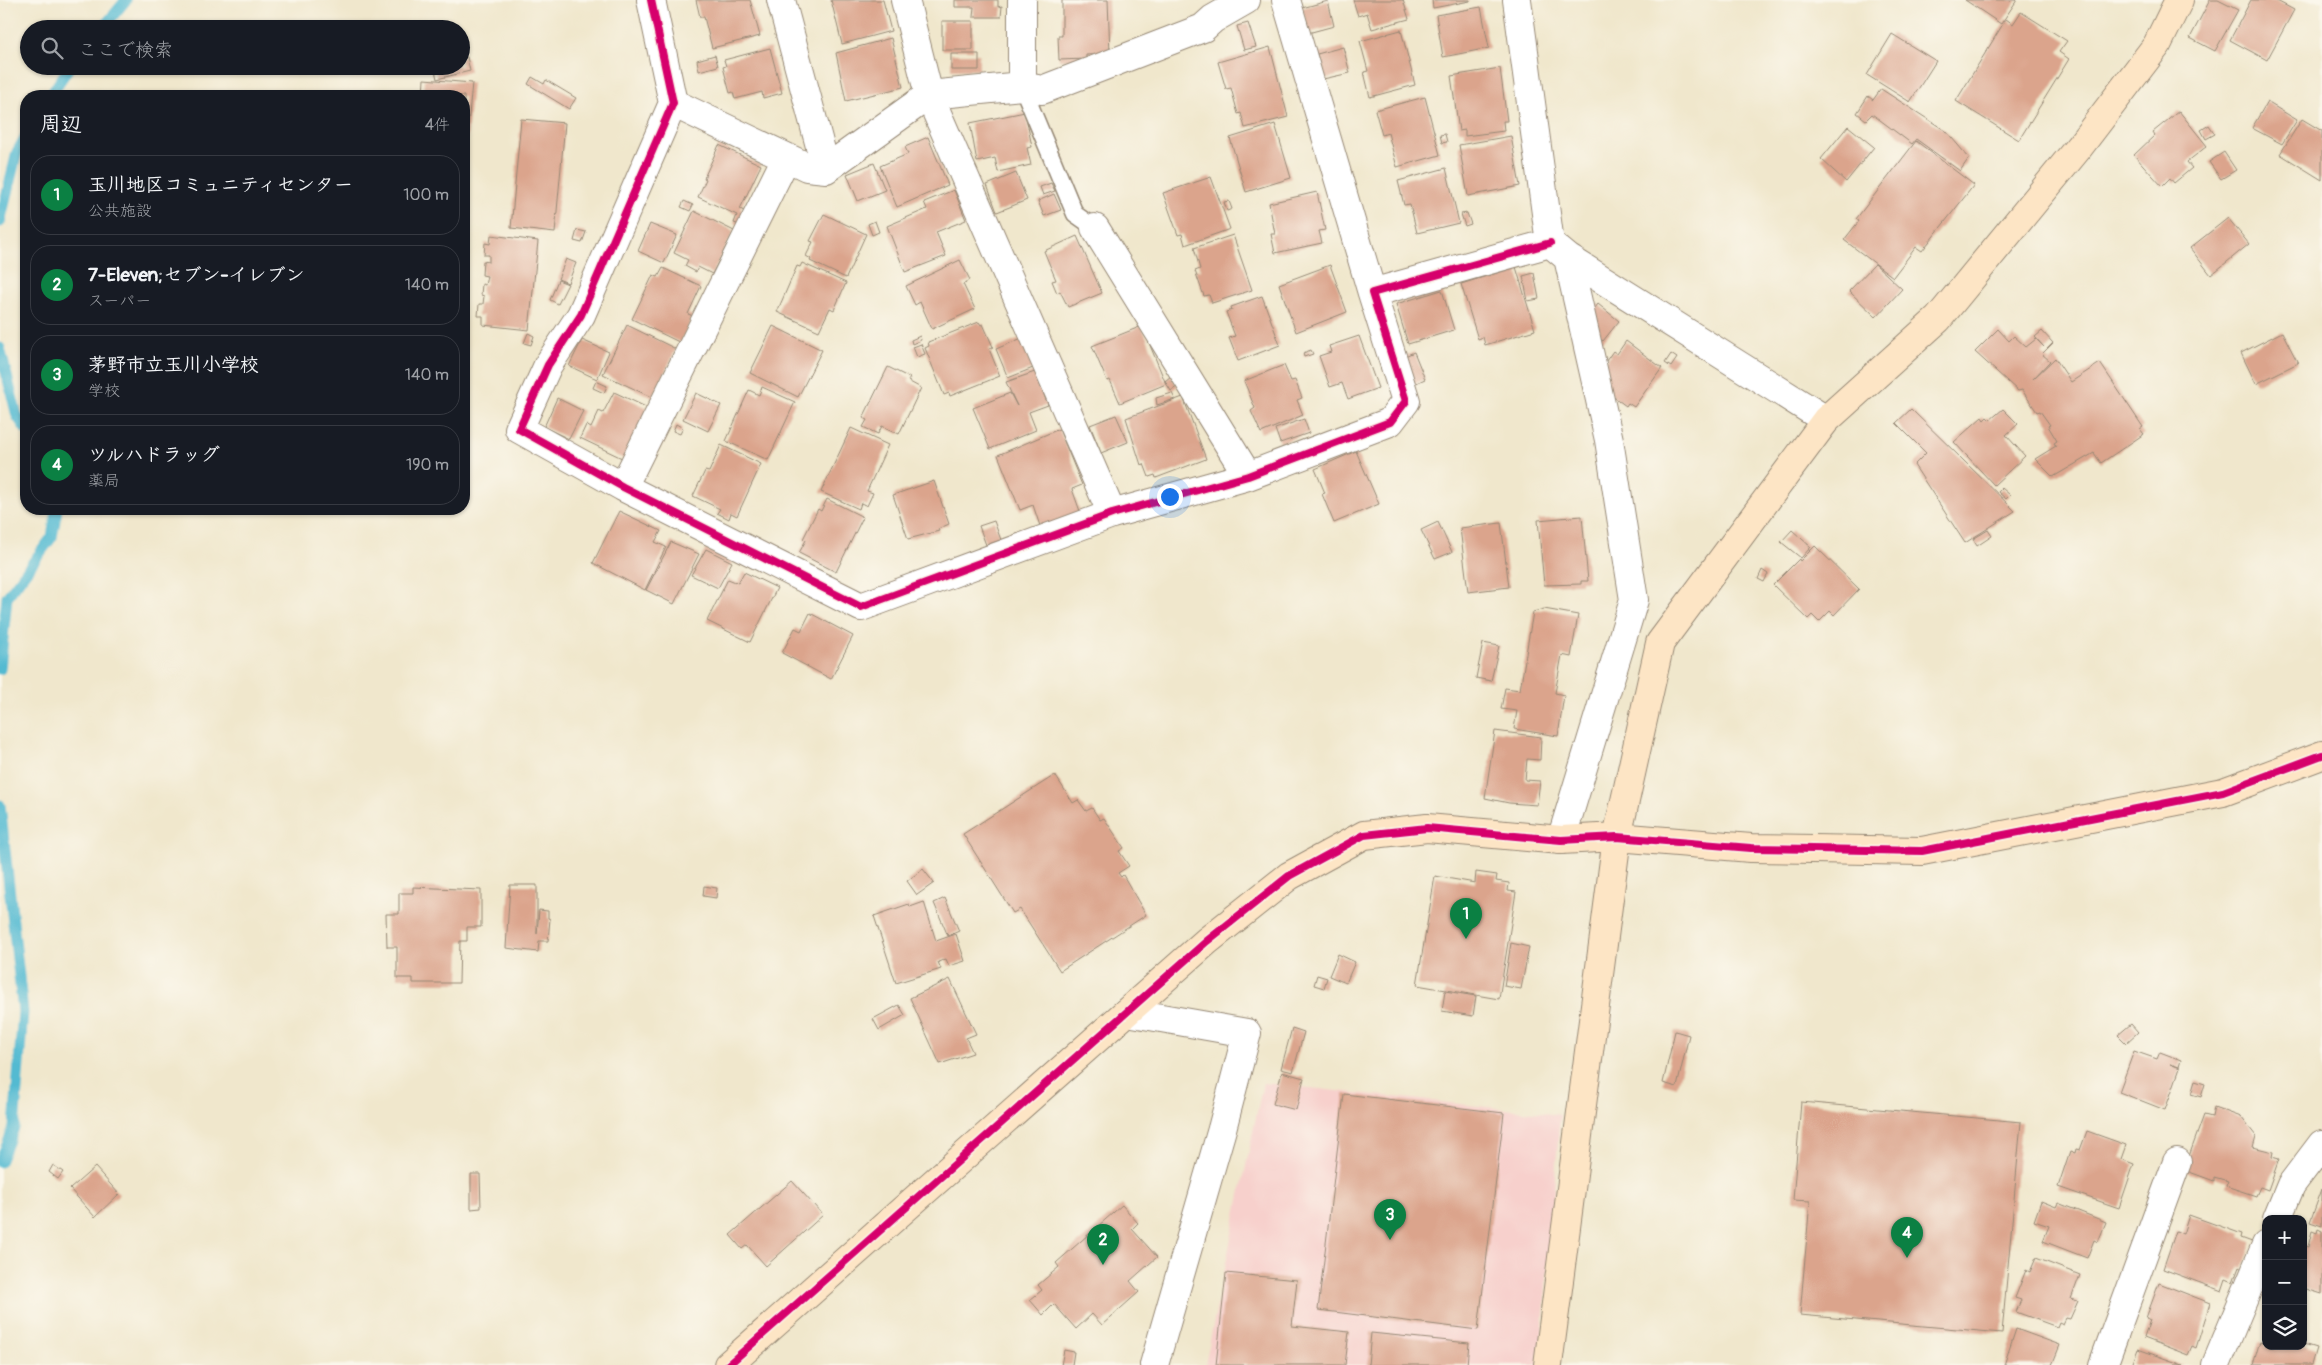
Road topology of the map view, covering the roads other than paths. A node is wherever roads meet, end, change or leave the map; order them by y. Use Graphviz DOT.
graph roads {
  1 [pos="651,0"];
  2 [pos="781,0"];
  3 [pos="905,0"];
  4 [pos="1022,0"];
  5 [pos="1246,0"];
  6 [pos="1286,0"];
  7 [pos="1516,0"];
  8 [pos="2179,0"];
  9 [pos="1212,9"];
  10 [pos="1022,86"];
  11 [pos="929,95"];
  12 [pos="673,103"];
  13 [pos="786,158"];
  14 [pos="826,169"];
  15 [pos="1095,228"];
  16 [pos="1559,250"];
  17 [pos="1372,293"];
  18 [pos="1826,420"];
  19 [pos="1248,476"];
  20 [pos="623,487"];
  21 [pos="1112,514"];
  22 [pos="2322,755"];
  23 [pos="1617,837"];
  24 [pos="1561,840"];
  25 [pos="1127,1012"];
  26 [pos="2322,1144"];
  27 [pos="2177,1162"];
  28 [pos="2279,1215"];
  29 [pos="2262,1255"];
  30 [pos="728,1365"];
  31 [pos="1154,1365"];
  32 [pos="1548,1365"];
  33 [pos="2103,1365"];
  34 [pos="2216,1365"];
  1 -- 12 [label="street"];
  2 -- 14 [label="street"];
  3 -- 11 [label="street"];
  4 -- 10 [label="street"];
  5 -- 9 [label="street"];
  6 -- 17 [label="street"];
  7 -- 16 [label="street"];
  8 -- 18 [label="street"];
  9 -- 10 [label="street"];
  10 -- 11 [label="street"];
  10 -- 15 [label="lane"];
  11 -- 14 [label="street"];
  11 -- 21 [label="street"];
  12 -- 13 [label="street"];
  12 -- 20 [label="street"];
  13 -- 14 [label="street"];
  13 -- 20 [label="street"];
  15 -- 19 [label="street"];
  16 -- 17 [label="street"];
  16 -- 18 [label="street"];
  16 -- 24 [label="street"];
  17 -- 19 [label="street"];
  18 -- 23 [label="street"];
  19 -- 21 [label="street"];
  20 -- 21 [label="street"];
  22 -- 23 [label="street"];
  23 -- 24 [label="street"];
  23 -- 32 [label="street"];
  24 -- 25 [label="street"];
  25 -- 30 [label="street"];
  25 -- 31 [label="street"];
  26 -- 28 [label="street"];
  27 -- 33 [label="street"];
  29 -- 34 [label="street"];
}
